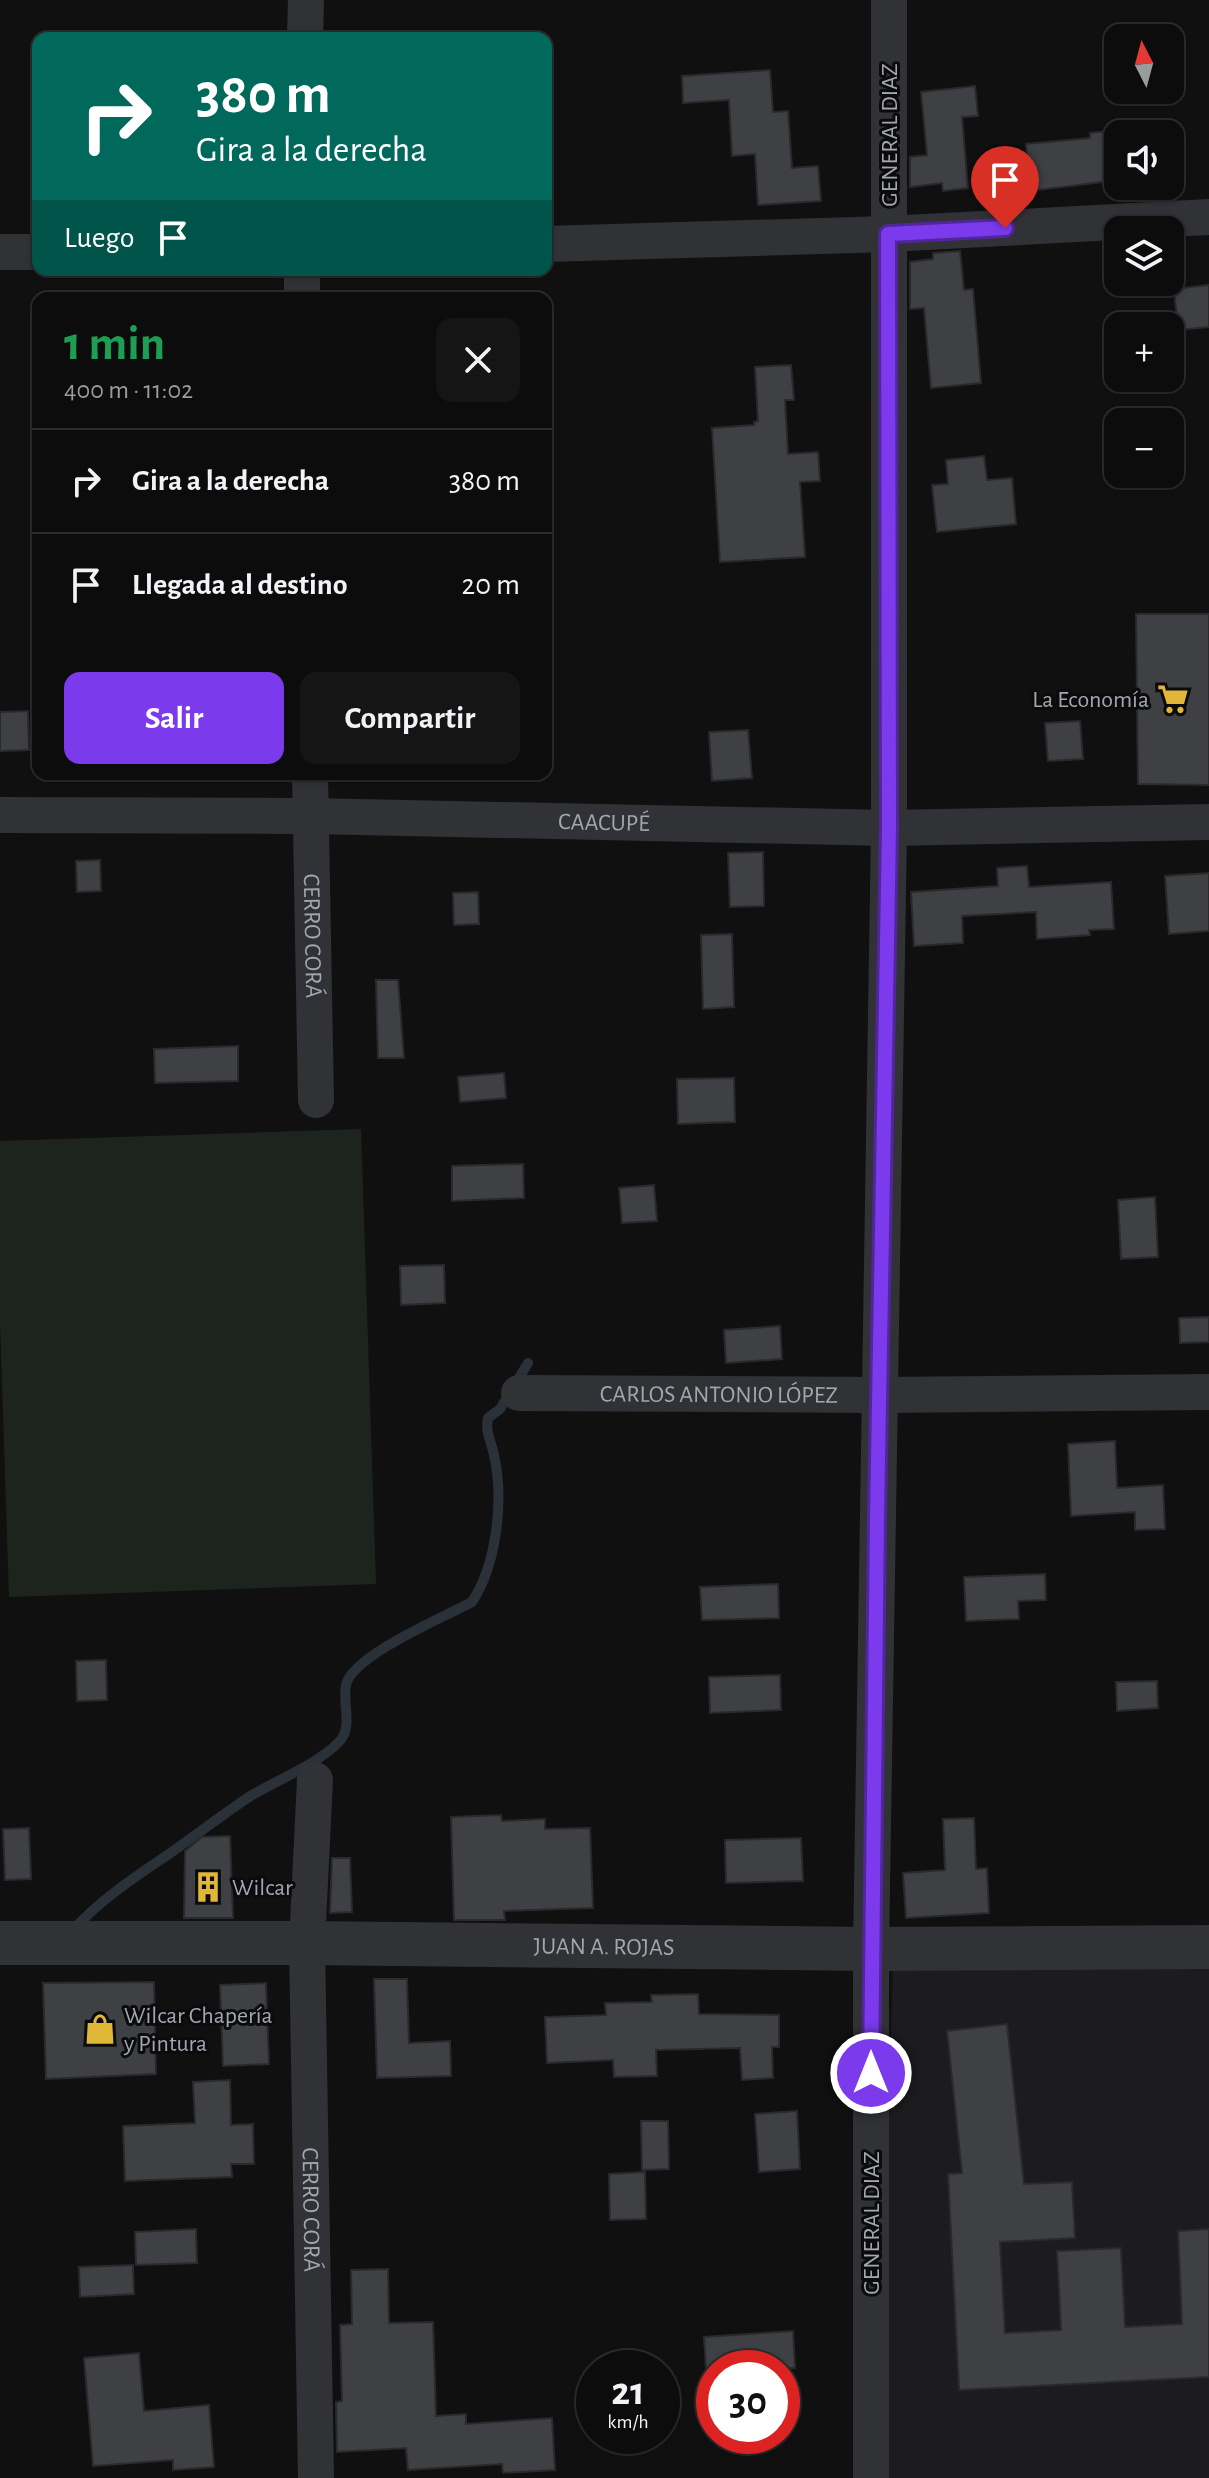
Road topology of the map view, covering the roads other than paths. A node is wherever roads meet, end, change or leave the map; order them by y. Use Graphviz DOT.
graph roads {
  1 [pos="306,0"];
  2 [pos="889,0"];
  3 [pos="305,32"];
  4 [pos="1209,217"];
  5 [pos="888,234"];
  6 [pos="552,244"];
  7 [pos="0,252"];
  8 [pos="32,252"];
  9 [pos="310,780"];
  10 [pos="0,815"];
  11 [pos="311,816"];
  12 [pos="1209,822"];
  13 [pos="889,828"];
  14 [pos="316,1100"];
  15 [pos="1209,1392"];
  16 [pos="519,1393"];
  17 [pos="879,1395"];
  18 [pos="315,1780"];
  19 [pos="0,1943"];
  20 [pos="307,1943"];
  21 [pos="1209,1947"];
  22 [pos="871,1949"];
  23 [pos="316,2478"];
  24 [pos="871,2478"];
  1 -- 3 [label="street"];
  2 -- 5 [label="street, GENERAL DIAZ"];
  4 -- 5 [label="street"];
  5 -- 6 [label="street"];
  5 -- 13 [label="street, GENERAL DIAZ"];
  7 -- 8 [label="street"];
  9 -- 11 [label="street, CERRO CORÁ"];
  10 -- 11 [label="street, CAACUPÉ"];
  11 -- 13 [label="street, CAACUPÉ"];
  11 -- 14 [label="street, CERRO CORÁ"];
  12 -- 13 [label="street, CAACUPÉ"];
  13 -- 17 [label="street, GENERAL DIAZ"];
  15 -- 17 [label="street, CARLOS ANTONIO LÓPEZ"];
  16 -- 17 [label="street, CARLOS ANTONIO LÓPEZ"];
  17 -- 22 [label="street, GENERAL DIAZ"];
  18 -- 20 [label="street, CERRO CORÁ"];
  19 -- 20 [label="street, JUAN A. ROJAS"];
  20 -- 22 [label="street, JUAN A. ROJAS"];
  20 -- 23 [label="street, CERRO CORÁ"];
  21 -- 22 [label="street, JUAN A. ROJAS"];
  22 -- 24 [label="street, GENERAL DIAZ"];
}
